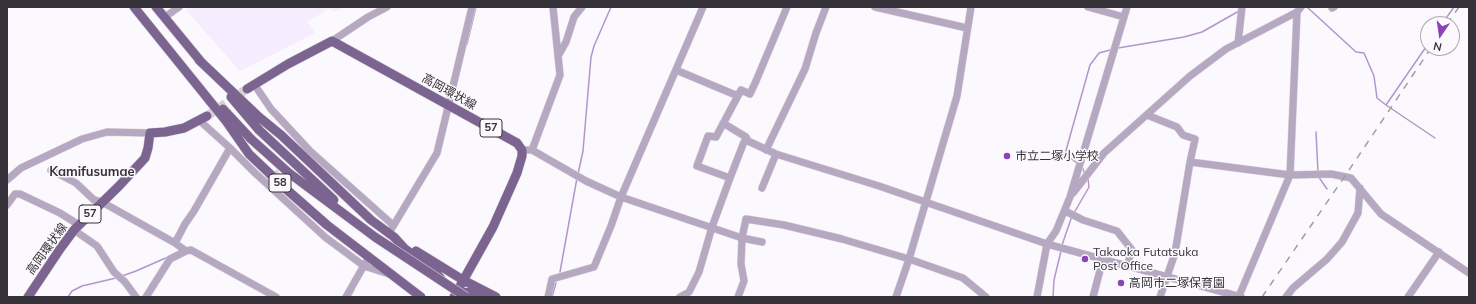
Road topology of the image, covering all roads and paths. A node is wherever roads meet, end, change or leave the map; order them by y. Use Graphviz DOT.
graph roads {
  1 [pos="134,7"];
  2 [pos="180,7"];
  3 [pos="387,7"];
  4 [pos="472,7"];
  5 [pos="553,7"];
  6 [pos="582,7"];
  7 [pos="703,7"];
  8 [pos="787,7"];
  9 [pos="826,7"];
  10 [pos="875,7"];
  11 [pos="971,7"];
  12 [pos="1088,7"];
  13 [pos="1127,7"];
  14 [pos="1242,7"];
  15 [pos="1299,10"];
  16 [pos="160,11"];
  17 [pos="1124,17"];
  18 [pos="967,28"];
  19 [pos="332,41"];
  20 [pos="164,43"];
  21 [pos="1238,43"];
  22 [pos="558,56"];
  23 [pos="199,60"];
  24 [pos="676,70"];
  25 [pos="251,87"];
  26 [pos="738,96"];
  27 [pos="449,105"];
  28 [pos="1148,115"];
  29 [pos="203,118"];
  30 [pos="723,123"];
  31 [pos="150,133"];
  32 [pos="748,141"];
  33 [pos="230,148"];
  34 [pos="522,150"];
  35 [pos="532,150"];
  36 [pos="766,150"];
  37 [pos="776,154"];
  38 [pos="1190,162"];
  39 [pos="51,170"];
  40 [pos="1290,175"];
  41 [pos="730,178"];
  42 [pos="7,180"];
  43 [pos="762,188"];
  44 [pos="1360,188"];
  45 [pos="620,197"];
  46 [pos="1070,197"];
  47 [pos="102,202"];
  48 [pos="926,202"];
  49 [pos="7,205"];
  50 [pos="1065,211"];
  51 [pos="712,227"];
  52 [pos="77,228"];
  53 [pos="392,232"];
  54 [pos="375,238"];
  55 [pos="742,238"];
  56 [pos="762,242"];
  57 [pos="175,243"];
  58 [pos="1047,244"];
  59 [pos="183,252"];
  60 [pos="1439,252"];
  61 [pos="368,257"];
  62 [pos="909,259"];
  63 [pos="1103,259"];
  64 [pos="364,266"];
  65 [pos="1127,266"];
  66 [pos="1469,273"];
  67 [pos="395,277"];
  68 [pos="1168,277"];
  69 [pos="463,280"];
  70 [pos="455,295"];
  71 [pos="493,295"];
  72 [pos="1226,295"];
  73 [pos="28,297"];
  74 [pos="136,297"];
  75 [pos="146,297"];
  76 [pos="276,297"];
  77 [pos="346,297"];
  78 [pos="422,297"];
  79 [pos="466,297"];
  80 [pos="548,297"];
  81 [pos="680,297"];
  82 [pos="738,297"];
  83 [pos="896,297"];
  84 [pos="986,297"];
  85 [pos="1036,297"];
  86 [pos="1093,297"];
  87 [pos="1160,297"];
  88 [pos="1240,297"];
  89 [pos="1286,297"];
  90 [pos="1408,297"];
  1 -- 20 [label="main road, 58"];
  2 -- 16 [label="street"];
  3 -- 19 [label="street"];
  4 -- 27 [label="street"];
  5 -- 22 [label="street"];
  6 -- 22 [label="street"];
  7 -- 24 [label="street"];
  8 -- 26 [label="street"];
  9 -- 36 [label="street"];
  10 -- 18 [label="street"];
  11 -- 18 [label="street"];
  12 -- 17 [label="street"];
  13 -- 17 [label="street"];
  14 -- 21 [label="street"];
  15 -- 21 [label="street"];
  15 -- 40 [label="street"];
  16 -- 23 [label="main road"];
  17 -- 46 [label="street"];
  18 -- 48 [label="street"];
  19 -- 25 [label="main road"];
  19 -- 27 [label="main road, 高岡環状線 / 57"];
  20 -- 54 [label="main road, bridge"];
  20 -- 61 [label="main road, 58"];
  21 -- 28 [label="street"];
  22 -- 35 [label="street"];
  23 -- 53 [label="main road"];
  23 -- 54 [label="main road, bridge"];
  24 -- 26 [label="street"];
  24 -- 45 [label="street"];
  25 -- 53 [label="street"];
  26 -- 30 [label="street"];
  27 -- 34 [label="main road, 高岡環状線 / 57"];
  27 -- 53 [label="street"];
  28 -- 38 [label="street"];
  28 -- 46 [label="street"];
  29 -- 31 [label="main road"];
  29 -- 33 [label="street"];
  30 -- 32 [label="street"];
  30 -- 41 [label="street"];
  31 -- 42 [label="street"];
  31 -- 47 [label="main road, 高岡環状線 / 57"];
  32 -- 36 [label="street"];
  32 -- 41 [label="street"];
  33 -- 57 [label="street"];
  33 -- 64 [label="street"];
  34 -- 35 [label="street"];
  34 -- 69 [label="main road"];
  35 -- 45 [label="street"];
  36 -- 37 [label="street"];
  37 -- 43 [label="street"];
  37 -- 48 [label="street"];
  38 -- 40 [label="street"];
  38 -- 68 [label="street"];
  39 -- 47 [label="street"];
  40 -- 44 [label="street"];
  40 -- 88 [label="street"];
  41 -- 51 [label="street"];
  44 -- 60 [label="street"];
  44 -- 89 [label="street"];
  45 -- 51 [label="street"];
  45 -- 80 [label="street"];
  46 -- 50 [label="street"];
  47 -- 52 [label="main road, 高岡環状線 / 57"];
  47 -- 57 [label="street"];
  48 -- 58 [label="street"];
  48 -- 62 [label="street"];
  49 -- 52 [label="street"];
  50 -- 58 [label="street"];
  50 -- 65 [label="street"];
  51 -- 55 [label="street"];
  51 -- 81 [label="street"];
  52 -- 73 [label="main road, 高岡環状線 / 57"];
  52 -- 74 [label="street"];
  53 -- 69 [label="main road"];
  53 -- 70 [label="main road"];
  54 -- 79 [label="main road, bridge"];
  55 -- 56 [label="street"];
  55 -- 62 [label="street"];
  55 -- 82 [label="street"];
  57 -- 59 [label="street"];
  58 -- 63 [label="street"];
  58 -- 85 [label="street"];
  59 -- 75 [label="street"];
  59 -- 76 [label="street"];
  60 -- 66 [label="street"];
  60 -- 90 [label="street"];
  61 -- 64 [label="street"];
  61 -- 67 [label="main road, 58"];
  62 -- 83 [label="street"];
  62 -- 84 [label="street"];
  63 -- 65 [label="street"];
  63 -- 86 [label="street"];
  64 -- 67 [label="street"];
  64 -- 77 [label="street"];
  65 -- 68 [label="street"];
  67 -- 78 [label="main road, 58"];
  68 -- 72 [label="street"];
  68 -- 87 [label="street"];
  69 -- 70 [label="main road"];
  69 -- 71 [label="main road"];
  70 -- 71 [label="main road"];
  72 -- 88 [label="street"];
}
